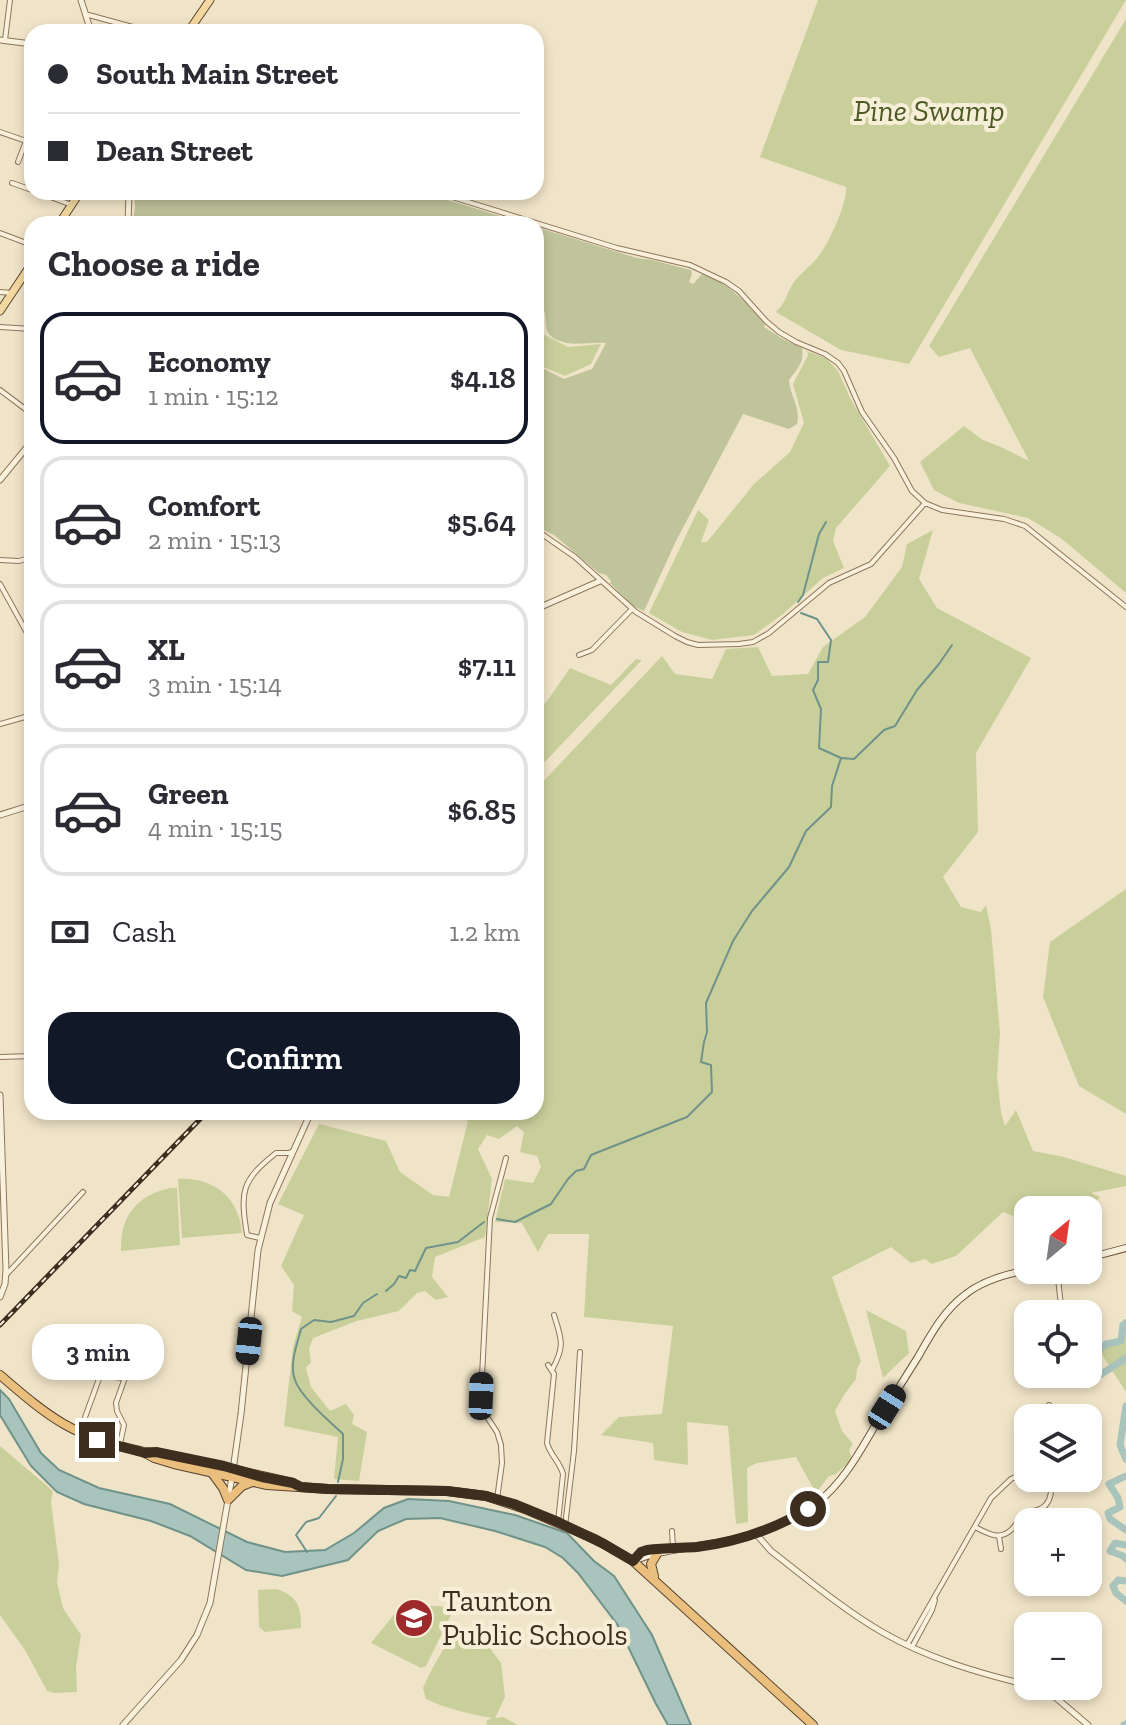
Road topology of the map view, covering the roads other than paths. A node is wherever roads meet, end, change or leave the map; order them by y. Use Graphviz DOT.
graph roads {
  1 [pos="10,0"];
  2 [pos="81,0"];
  3 [pos="210,0"];
  4 [pos="85,14"];
  5 [pos="88,24"];
  6 [pos="122,24"];
  7 [pos="194,24"];
  8 [pos="2,40"];
  9 [pos="24,43"];
  10 [pos="0,132"];
  11 [pos="24,140"];
  12 [pos="24,146"];
  13 [pos="18,162"];
  14 [pos="12,183"];
  15 [pos="24,187"];
  16 [pos="58,200"];
  17 [pos="75,200"];
  18 [pos="462,200"];
  19 [pos="72,205"];
  20 [pos="64,216"];
  21 [pos="514,216"];
  22 [pos="544,225"];
  23 [pos="0,233"];
  24 [pos="24,242"];
  25 [pos="24,275"];
  26 [pos="0,292"];
  27 [pos="12,293"];
  28 [pos="0,311"];
  29 [pos="0,327"];
  30 [pos="24,328"];
  31 [pos="0,390"];
  32 [pos="24,408"];
  33 [pos="24,451"];
  34 [pos="0,480"];
  35 [pos="925,503"];
  36 [pos="544,536"];
  37 [pos="24,559"];
  38 [pos="0,560"];
  39 [pos="600,581"];
  40 [pos="0,584"];
  41 [pos="544,606"];
  42 [pos="1126,607"];
  43 [pos="632,609"];
  44 [pos="24,628"];
  45 [pos="579,655"];
  46 [pos="24,717"];
  47 [pos="0,724"];
  48 [pos="24,808"];
  49 [pos="0,815"];
  50 [pos="24,1056"];
  51 [pos="0,1057"];
  52 [pos="0,1095"];
  53 [pos="0,1113"];
  54 [pos="307,1120"];
  55 [pos="293,1151"];
  56 [pos="506,1158"];
  57 [pos="83,1192"];
  58 [pos="260,1238"];
  59 [pos="1126,1248"];
  60 [pos="1102,1254"];
  61 [pos="1014,1273"];
  62 [pos="6,1275"];
  63 [pos="0,1297"];
  64 [pos="554,1315"];
  65 [pos="138,1341"];
  66 [pos="580,1352"];
  67 [pos="0,1375"];
  68 [pos="126,1378"];
  69 [pos="79,1433"];
  70 [pos="120,1446"];
  71 [pos="145,1453"];
  72 [pos="211,1472"];
  73 [pos="233,1473"];
  74 [pos="1014,1478"];
  75 [pos="252,1482"];
  76 [pos="301,1487"];
  77 [pos="1052,1492"];
  78 [pos="497,1499"];
  79 [pos="228,1500"];
  80 [pos="561,1524"];
  81 [pos="975,1527"];
  82 [pos="672,1531"];
  83 [pos="756,1534"];
  84 [pos="999,1536"];
  85 [pos="673,1547"];
  86 [pos="692,1547"];
  87 [pos="1001,1549"];
  88 [pos="658,1552"];
  89 [pos="633,1561"];
  90 [pos="659,1583"];
  91 [pos="910,1646"];
  92 [pos="1014,1682"];
  93 [pos="1059,1700"];
  94 [pos="123,1725"];
  95 [pos="813,1725"];
  96 [pos="1088,1725"];
  1 -- 8 [label="street"];
  2 -- 4 [label="street"];
  3 -- 7 [label="main road"];
  4 -- 5 [label="street"];
  4 -- 6 [label="street"];
  8 -- 9 [label="street"];
  10 -- 11 [label="street"];
  12 -- 13 [label="street"];
  14 -- 15 [label="street"];
  16 -- 19 [label="street"];
  17 -- 19 [label="main road"];
  18 -- 21 [label="street"];
  19 -- 20 [label="main road"];
  22 -- 35 [label="street"];
  23 -- 24 [label="street"];
  25 -- 27 [label="main road"];
  26 -- 27 [label="street"];
  27 -- 28 [label="main road"];
  29 -- 30 [label="street"];
  31 -- 32 [label="street"];
  33 -- 34 [label="street"];
  35 -- 42 [label="street"];
  35 -- 43 [label="street"];
  36 -- 39 [label="street"];
  37 -- 38 [label="street"];
  39 -- 41 [label="street"];
  39 -- 43 [label="street"];
  40 -- 44 [label="street"];
  43 -- 45 [label="street"];
  46 -- 47 [label="street"];
  48 -- 49 [label="street"];
  50 -- 51 [label="street"];
  52 -- 53 [label="street"];
  53 -- 62 [label="street"];
  54 -- 55 [label="street"];
  55 -- 58 [label="street"];
  55 -- 58 [label="street"];
  56 -- 78 [label="street"];
  57 -- 62 [label="street"];
  58 -- 73 [label="street"];
  59 -- 60 [label="main road"];
  61 -- 83 [label="main road"];
  62 -- 63 [label="street"];
  64 -- 80 [label="street"];
  65 -- 68 [label="street"];
  66 -- 80 [label="street"];
  67 -- 69 [label="highway"];
  68 -- 69 [label="street"];
  68 -- 70 [label="street"];
  69 -- 70 [label="highway"];
  70 -- 71 [label="highway"];
  71 -- 72 [label="highway"];
  71 -- 73 [label="highway"];
  72 -- 73 [label="highway"];
  72 -- 79 [label="highway"];
  73 -- 75 [label="highway"];
  73 -- 76 [label="highway"];
  73 -- 79 [label="street"];
  74 -- 81 [label="street"];
  75 -- 76 [label="highway"];
  75 -- 79 [label="highway"];
  76 -- 78 [label="highway"];
  77 -- 84 [label="street"];
  78 -- 80 [label="highway"];
  79 -- 94 [label="street"];
  80 -- 89 [label="highway"];
  81 -- 84 [label="street"];
  81 -- 91 [label="street"];
  82 -- 85 [label="street"];
  83 -- 86 [label="main road"];
  83 -- 91 [label="street"];
  84 -- 87 [label="street"];
  85 -- 86 [label="main road"];
  85 -- 89 [label="main road"];
  86 -- 88 [label="main road"];
  88 -- 89 [label="main road"];
  88 -- 90 [label="highway"];
  89 -- 90 [label="highway"];
  90 -- 95 [label="highway"];
  91 -- 92 [label="street"];
  93 -- 96 [label="street"];
}
